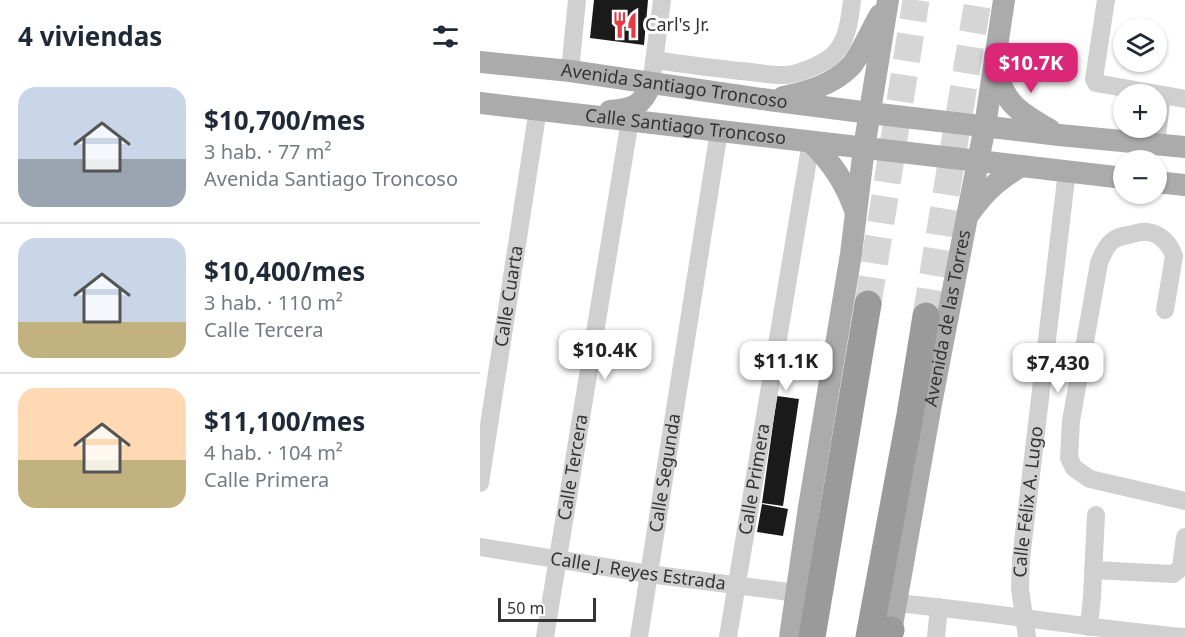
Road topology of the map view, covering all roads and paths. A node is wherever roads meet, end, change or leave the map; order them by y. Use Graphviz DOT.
graph roads {
  1 [pos="577,0"];
  2 [pos="662,0"];
  3 [pos="852,0"];
  4 [pos="888,0"];
  5 [pos="1004,0"];
  6 [pos="1106,0"];
  7 [pos="995,55"];
  8 [pos="655,60"];
  9 [pos="480,62"];
  10 [pos="570,72"];
  11 [pos="651,83"];
  12 [pos="1113,86"];
  13 [pos="1167,96"];
  14 [pos="1185,99"];
  15 [pos="769,100"];
  16 [pos="480,103"];
  17 [pos="538,109"];
  18 [pos="575,113"];
  19 [pos="870,113"];
  20 [pos="630,120"];
  21 [pos="985,126"];
  22 [pos="719,131"];
  23 [pos="1059,135"];
  24 [pos="1157,138"];
  25 [pos="811,142"];
  26 [pos="1156,144"];
  27 [pos="1185,147"];
  28 [pos="864,148"];
  29 [pos="978,161"];
  30 [pos="1021,166"];
  31 [pos="1067,171"];
  32 [pos="1113,177"];
  33 [pos="1167,183"];
  34 [pos="1185,185"];
  35 [pos="856,213"];
  36 [pos="966,217"];
  37 [pos="868,304"];
  38 [pos="1165,310"];
  39 [pos="926,316"];
  40 [pos="480,483"];
  41 [pos="1185,501"];
  42 [pos="1096,515"];
  43 [pos="1185,537"];
  44 [pos="480,547"];
  45 [pos="558,560"];
  46 [pos="1094,570"];
  47 [pos="649,574"];
  48 [pos="736,584"];
  49 [pos="797,592"];
  50 [pos="896,603"];
  51 [pos="939,607"];
  52 [pos="1024,617"];
  53 [pos="1089,627"];
  54 [pos="885,635"];
  55 [pos="1129,635"];
  56 [pos="545,637"];
  57 [pos="639,637"];
  58 [pos="728,637"];
  59 [pos="790,637"];
  60 [pos="812,637"];
  61 [pos="936,637"];
  62 [pos="1027,637"];
  63 [pos="1184,637"];
  1 -- 10 [label="street"];
  2 -- 8 [label="street"];
  3 -- 8 [label="street"];
  4 -- 15 [label="main road"];
  4 -- 19 [label="main road"];
  5 -- 7 [label="main road, Avenida de las Torres"];
  6 -- 12 [label="street"];
  7 -- 21 [label="main road, Avenida de las Torres"];
  7 -- 23 [label="main road"];
  8 -- 11 [label="street"];
  9 -- 10 [label="main road, Avenida Santiago Troncoso"];
  10 -- 11 [label="main road, Avenida Santiago Troncoso"];
  11 -- 15 [label="main road, Avenida Santiago Troncoso"];
  11 -- 18 [label="main road"];
  13 -- 14 [label="street"];
  15 -- 19 [label="main road, Avenida Santiago Troncoso"];
  16 -- 17 [label="main road, Calle Santiago Troncoso"];
  17 -- 18 [label="main road, Calle Santiago Troncoso"];
  17 -- 40 [label="street, Calle Cuarta"];
  18 -- 20 [label="main road, Calle Santiago Troncoso"];
  19 -- 21 [label="main road"];
  19 -- 28 [label="main road"];
  20 -- 22 [label="main road, Calle Santiago Troncoso"];
  20 -- 45 [label="street, Calle Tercera"];
  21 -- 23 [label="main road"];
  21 -- 29 [label="main road, Avenida de las Torres"];
  22 -- 25 [label="main road, Calle Santiago Troncoso"];
  22 -- 47 [label="street, Calle Segunda"];
  23 -- 26 [label="main road"];
  24 -- 26 [label="street"];
  25 -- 28 [label="main road, Calle Santiago Troncoso"];
  25 -- 35 [label="main road"];
  25 -- 48 [label="street, Calle Primera"];
  26 -- 27 [label="main road"];
  28 -- 29 [label="main road, Calle Santiago Troncoso"];
  28 -- 35 [label="main road"];
  29 -- 30 [label="main road"];
  29 -- 36 [label="main road, Avenida de las Torres"];
  30 -- 31 [label="main road"];
  30 -- 36 [label="main road"];
  31 -- 32 [label="main road"];
  31 -- 52 [label="street, Calle Félix A. Lugo"];
  33 -- 34 [label="main road"];
  35 -- 49 [label="main road"];
  36 -- 50 [label="main road, Avenida de las Torres"];
  37 -- 60 [label="highway"];
  38 -- 41 [label="street"];
  39 -- 54 [label="highway, Avenida de las Torres"];
  42 -- 46 [label="street"];
  43 -- 46 [label="street"];
  44 -- 45 [label="street, Calle J. Reyes Estrada"];
  45 -- 47 [label="street, Calle J. Reyes Estrada"];
  45 -- 56 [label="street, Calle Tercera"];
  46 -- 53 [label="street"];
  47 -- 48 [label="street, Calle J. Reyes Estrada"];
  47 -- 57 [label="street, Calle Segunda"];
  48 -- 49 [label="street, Calle J. Reyes Estrada"];
  48 -- 58 [label="street, Calle Primera"];
  49 -- 59 [label="main road"];
  50 -- 51 [label="street"];
  50 -- 54 [label="main road, Avenida de las Torres"];
  51 -- 52 [label="street"];
  51 -- 61 [label="street"];
  52 -- 53 [label="street"];
  52 -- 62 [label="street, Calle Félix A. Lugo"];
  53 -- 55 [label="street"];
  55 -- 63 [label="street"];
}
